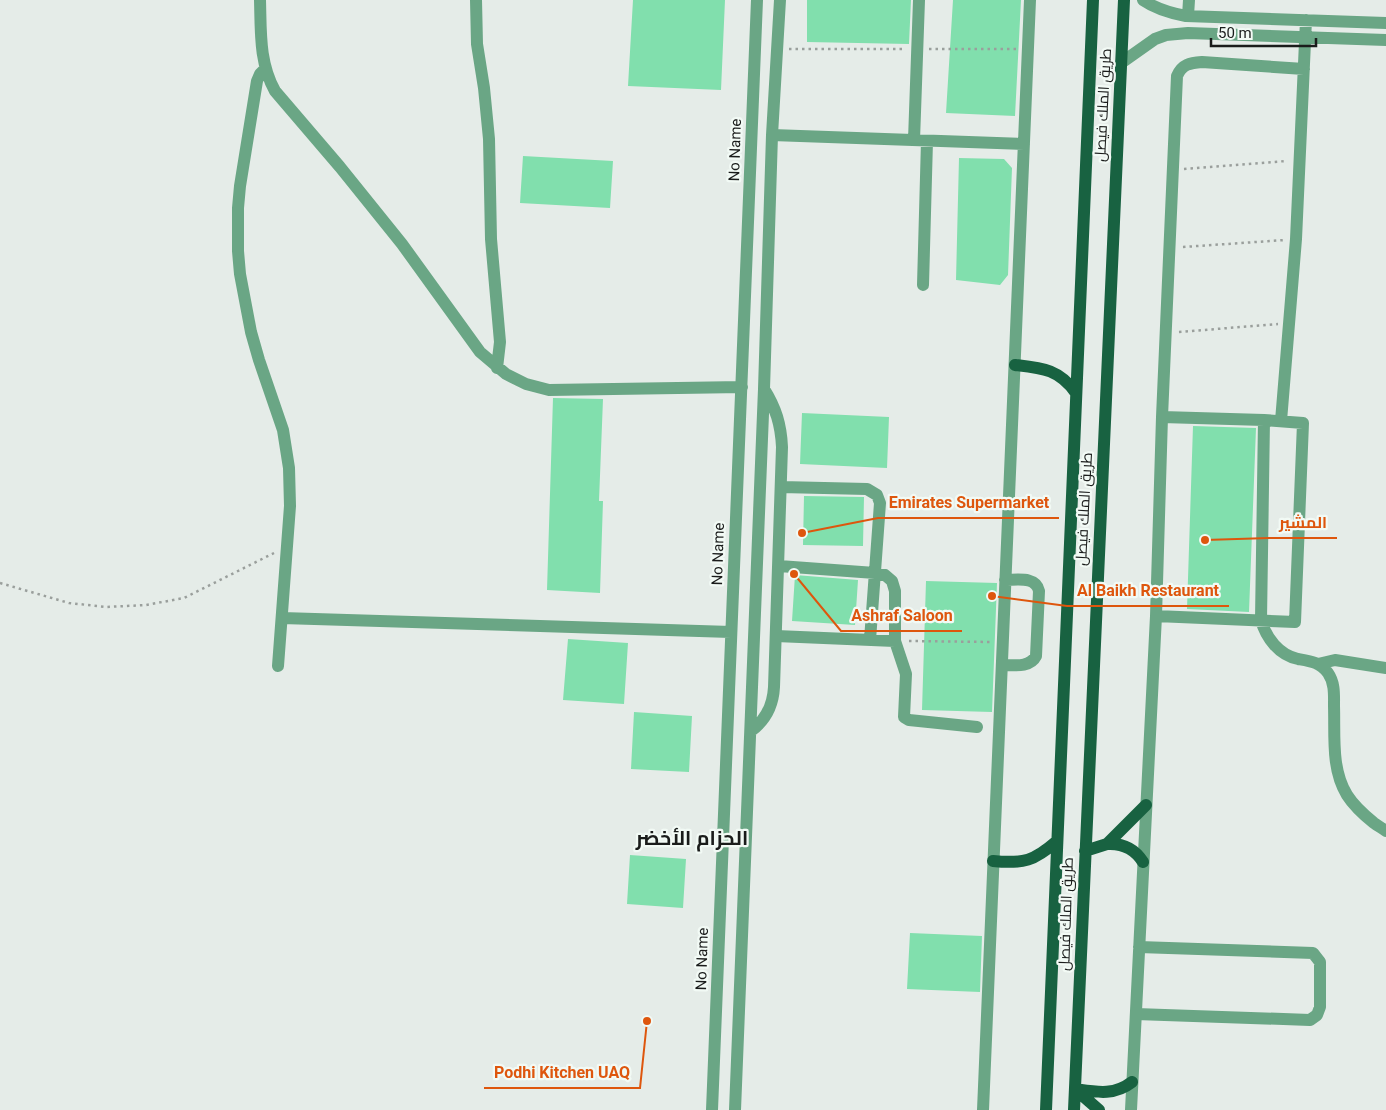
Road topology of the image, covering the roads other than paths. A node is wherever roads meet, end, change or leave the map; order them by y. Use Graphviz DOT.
graph roads {
  1 [pos="260,0"];
  2 [pos="476,0"];
  3 [pos="757,0"];
  4 [pos="780,0"];
  5 [pos="919,0"];
  6 [pos="1030,0"];
  7 [pos="1093,0"];
  8 [pos="1124,0"];
  9 [pos="1143,0"];
  10 [pos="1189,0"];
  11 [pos="1188,16"];
  12 [pos="1306,20"];
  13 [pos="1386,23"];
  14 [pos="1306,37"];
  15 [pos="1386,40"];
  16 [pos="1121,63"];
  17 [pos="265,69"];
  18 [pos="1304,69"];
  19 [pos="772,135"];
  20 [pos="920,140"];
  21 [pos="1024,144"];
  22 [pos="922,285"];
  23 [pos="1015,365"];
  24 [pos="496,368"];
  25 [pos="742,387"];
  26 [pos="764,389"];
  27 [pos="1076,393"];
  28 [pos="1162,417"];
  29 [pos="1264,420"];
  30 [pos="1281,421"];
  31 [pos="781,487"];
  32 [pos="779,566"];
  33 [pos="875,573"];
  34 [pos="1005,580"];
  35 [pos="1156,616"];
  36 [pos="282,618"];
  37 [pos="1261,620"];
  38 [pos="731,632"];
  39 [pos="776,636"];
  40 [pos="870,640"];
  41 [pos="895,641"];
  42 [pos="1318,664"];
  43 [pos="1002,665"];
  44 [pos="278,666"];
  45 [pos="1386,668"];
  46 [pos="977,727"];
  47 [pos="751,731"];
  48 [pos="1146,805"];
  49 [pos="1386,831"];
  50 [pos="1057,841"];
  51 [pos="1107,844"];
  52 [pos="1085,851"];
  53 [pos="993,861"];
  54 [pos="1143,862"];
  55 [pos="1139,947"];
  56 [pos="1136,1014"];
  57 [pos="1132,1082"];
  58 [pos="1075,1090"];
  59 [pos="712,1110"];
  60 [pos="735,1110"];
  61 [pos="983,1110"];
  62 [pos="1046,1110"];
  63 [pos="1074,1110"];
  64 [pos="1099,1110"];
  65 [pos="1131,1110"];
  1 -- 17 [label="street"];
  2 -- 24 [label="street"];
  3 -- 25 [label="street, No Name"];
  4 -- 19 [label="street"];
  5 -- 20 [label="street"];
  6 -- 21 [label="street"];
  7 -- 27 [label="main road, طريق الملك فيصل"];
  8 -- 16 [label="main road, طريق الملك فيصل"];
  9 -- 11 [label="street"];
  10 -- 11 [label="street"];
  11 -- 12 [label="street"];
  12 -- 13 [label="street"];
  12 -- 14 [label="street"];
  14 -- 15 [label="street"];
  14 -- 16 [label="street"];
  14 -- 18 [label="street"];
  16 -- 52 [label="main road, طريق الملك فيصل"];
  17 -- 24 [label="street"];
  17 -- 36 [label="street"];
  18 -- 28 [label="street"];
  18 -- 30 [label="street"];
  19 -- 20 [label="street"];
  19 -- 26 [label="street"];
  20 -- 21 [label="street"];
  20 -- 22 [label="street"];
  21 -- 23 [label="street"];
  23 -- 27 [label="main road"];
  23 -- 34 [label="street"];
  24 -- 25 [label="street"];
  25 -- 38 [label="street, No Name"];
  26 -- 31 [label="street"];
  26 -- 47 [label="street"];
  27 -- 50 [label="main road, طريق الملك فيصل"];
  28 -- 29 [label="street"];
  28 -- 35 [label="street"];
  29 -- 30 [label="street"];
  29 -- 37 [label="street"];
  30 -- 37 [label="street"];
  31 -- 32 [label="street"];
  31 -- 33 [label="street"];
  32 -- 33 [label="street"];
  32 -- 39 [label="street"];
  33 -- 40 [label="street"];
  33 -- 41 [label="street"];
  34 -- 43 [label="street"];
  34 -- 43 [label="street"];
  35 -- 37 [label="street"];
  35 -- 48 [label="street"];
  36 -- 38 [label="street"];
  36 -- 44 [label="street"];
  37 -- 42 [label="street"];
  38 -- 59 [label="street, No Name"];
  39 -- 40 [label="street"];
  39 -- 47 [label="street"];
  40 -- 41 [label="street"];
  41 -- 46 [label="street"];
  42 -- 45 [label="street"];
  42 -- 49 [label="street"];
  43 -- 53 [label="street"];
  47 -- 60 [label="street"];
  48 -- 51 [label="main road"];
  48 -- 54 [label="street"];
  50 -- 53 [label="main road"];
  50 -- 62 [label="main road, طريق الملك فيصل"];
  51 -- 52 [label="main road"];
  51 -- 54 [label="main road"];
  52 -- 58 [label="main road, طريق الملك فيصل"];
  53 -- 61 [label="street"];
  54 -- 55 [label="street"];
  55 -- 56 [label="street"];
  55 -- 56 [label="street"];
  56 -- 57 [label="street"];
  57 -- 58 [label="main road"];
  57 -- 65 [label="street"];
  58 -- 63 [label="main road, طريق الملك فيصل"];
  58 -- 64 [label="main road"];
}
